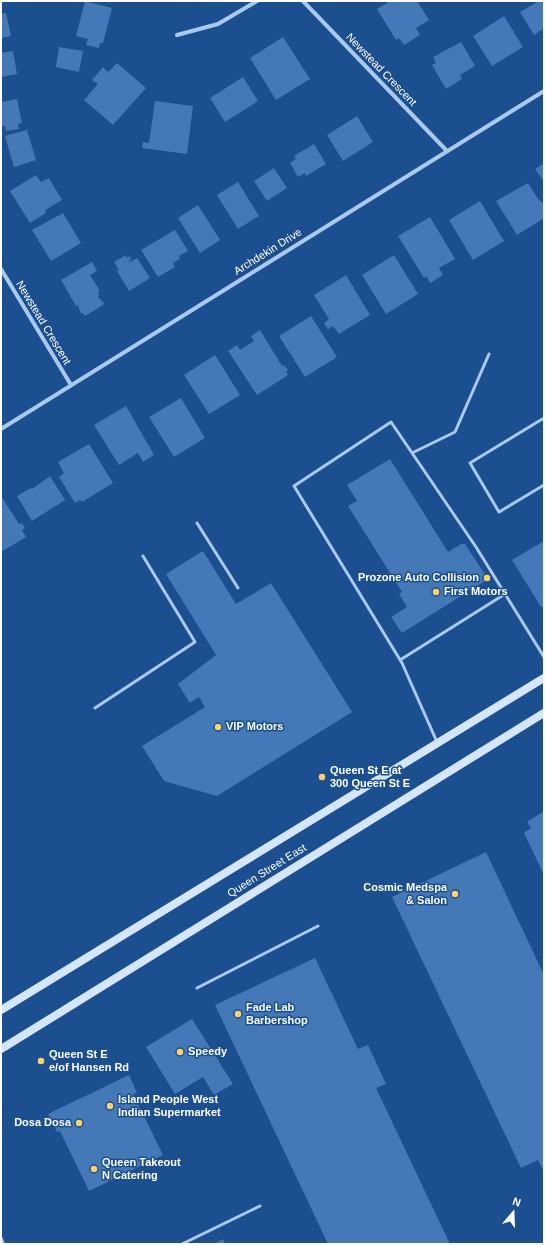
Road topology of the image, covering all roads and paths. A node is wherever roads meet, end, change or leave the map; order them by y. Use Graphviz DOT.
graph roads {
  1 [pos="257,1"];
  2 [pos="303,1"];
  3 [pos="177,35"];
  4 [pos="544,91"];
  5 [pos="447,151"];
  6 [pos="1,269"];
  7 [pos="489,354"];
  8 [pos="71,385"];
  9 [pos="544,418"];
  10 [pos="1,429"];
  11 [pos="412,453"];
  12 [pos="544,485"];
  13 [pos="197,523"];
  14 [pos="143,556"];
  15 [pos="238,588"];
  16 [pos="506,594"];
  17 [pos="544,657"];
  18 [pos="400,660"];
  19 [pos="544,678"];
  20 [pos="95,708"];
  21 [pos="544,713"];
  22 [pos="437,743"];
  23 [pos="318,926"];
  24 [pos="198,988"];
  25 [pos="1,1010"];
  26 [pos="1,1049"];
  27 [pos="260,1206"];
  28 [pos="1,1239"];
  29 [pos="3,1244"];
  30 [pos="182,1244"];
  1 -- 3 [label="street"];
  2 -- 5 [label="street, Newstead Crescent"];
  4 -- 5 [label="street, Archdekin Drive"];
  5 -- 8 [label="street, Archdekin Drive"];
  6 -- 8 [label="street, Newstead Crescent"];
  7 -- 11 [label="lane"];
  8 -- 10 [label="street, Archdekin Drive"];
  9 -- 12 [label="lane"];
  11 -- 16 [label="lane"];
  11 -- 18 [label="lane"];
  13 -- 15 [label="lane"];
  14 -- 20 [label="lane"];
  16 -- 17 [label="lane"];
  16 -- 18 [label="lane"];
  18 -- 22 [label="lane"];
  19 -- 22 [label="main road, Queen Street East"];
  21 -- 26 [label="main road, Queen Street East"];
  22 -- 25 [label="main road, Queen Street East"];
  23 -- 24 [label="lane"];
  27 -- 30 [label="lane"];
  28 -- 29 [label="street"];
}
